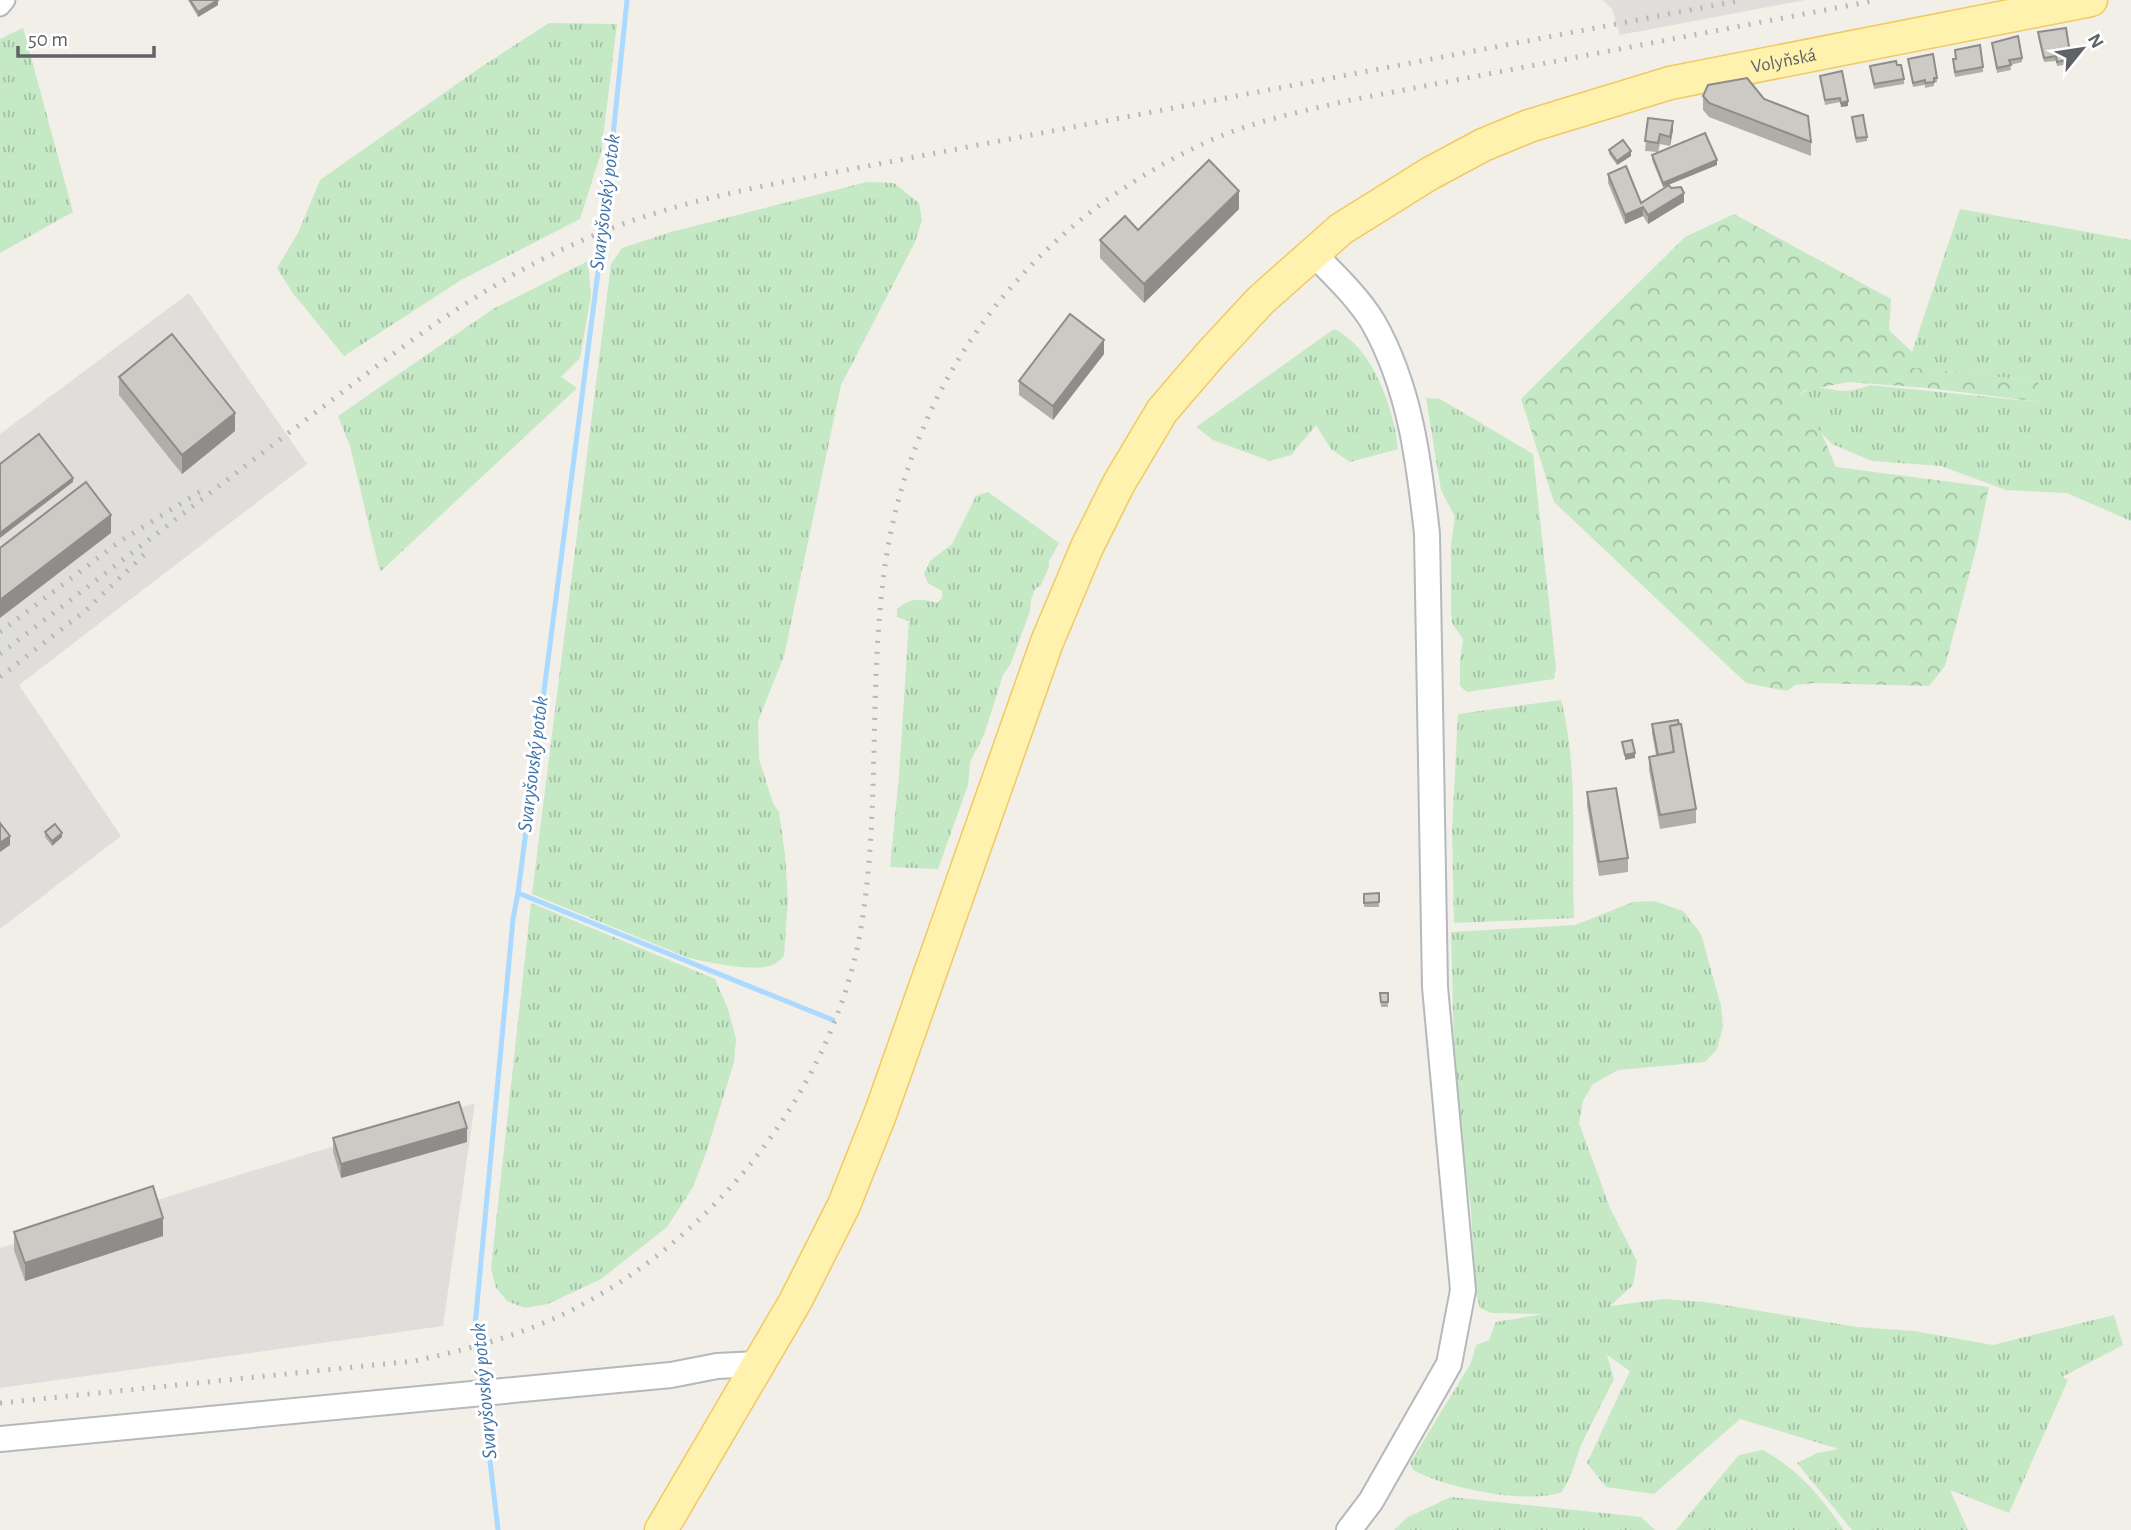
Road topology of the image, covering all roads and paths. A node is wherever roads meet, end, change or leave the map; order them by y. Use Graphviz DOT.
graph roads {
  1 [pos="5,0"];
  2 [pos="2091,0"];
  3 [pos="0,6"];
  4 [pos="1313,253"];
  5 [pos="758,1364"];
  6 [pos="0,1439"];
  7 [pos="1371,1502"];
  8 [pos="661,1530"];
  9 [pos="1349,1530"];
  10 [pos="1370,1530"];
  1 -- 3 [label="street"];
  2 -- 4 [label="main road, Volyňská"];
  4 -- 5 [label="main road, Volyňská"];
  4 -- 7 [label="street"];
  5 -- 6 [label="street"];
  5 -- 8 [label="main road, Volyňská"];
  7 -- 9 [label="street"];
  7 -- 10 [label="street"];
}
